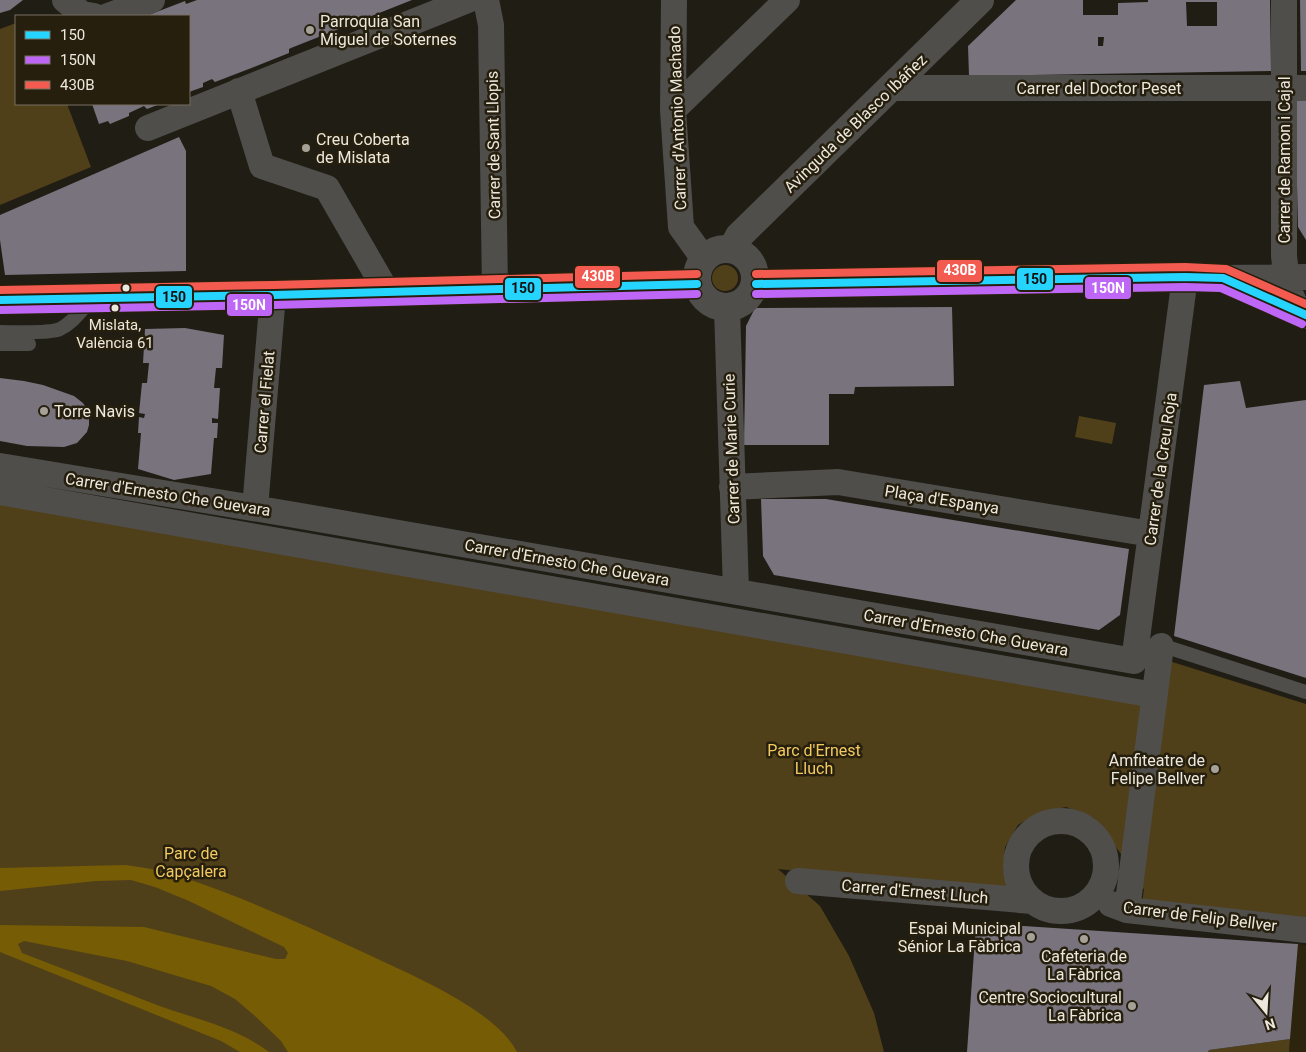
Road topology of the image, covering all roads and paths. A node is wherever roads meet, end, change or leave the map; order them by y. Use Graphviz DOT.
graph roads {
  1 [pos="65,0"];
  2 [pos="152,0"];
  3 [pos="468,0"];
  4 [pos="486,0"];
  5 [pos="674,0"];
  6 [pos="787,0"];
  7 [pos="1284,0"];
  8 [pos="974,2"];
  9 [pos="437,6"];
  10 [pos="88,15"];
  11 [pos="111,15"];
  12 [pos="891,88"];
  13 [pos="1296,88"];
  14 [pos="240,91"];
  15 [pos="673,110"];
  16 [pos="148,128"];
  17 [pos="732,249"];
  18 [pos="700,272"];
  19 [pos="1185,277"];
  20 [pos="1296,277"];
  21 [pos="1223,278"];
  22 [pos="756,284"];
  23 [pos="495,290"];
  24 [pos="387,292"];
  25 [pos="273,295"];
  26 [pos="93,298"];
  27 [pos="0,300"];
  28 [pos="727,308"];
  29 [pos="1306,315"];
  30 [pos="0,332"];
  31 [pos="0,344"];
  32 [pos="29,344"];
  33 [pos="0,466"];
  34 [pos="732,488"];
  35 [pos="0,492"];
  36 [pos="255,508"];
  37 [pos="1151,534"];
  38 [pos="736,591"];
  39 [pos="1144,649"];
  40 [pos="1306,692"];
  41 [pos="1154,695"];
  42 [pos="798,881"];
  43 [pos="1095,897"];
  44 [pos="1032,902"];
  45 [pos="1127,910"];
  46 [pos="1306,930"];
  1 -- 10 [label="street"];
  2 -- 11 [label="street"];
  3 -- 9 [label="street"];
  4 -- 23 [label="street, Carrer de Sant Llopis"];
  5 -- 15 [label="street, Carrer d'Antonio Machado"];
  6 -- 15 [label="street"];
  7 -- 13 [label="street, Carrer de Ramon i Cajal"];
  8 -- 12 [label="street, Avinguda de Blasco Ibáñez"];
  9 -- 14 [label="street"];
  12 -- 13 [label="street, Carrer del Doctor Peset"];
  12 -- 17 [label="street, Avinguda de Blasco Ibáñez"];
  13 -- 20 [label="street, Carrer de Ramon i Cajal"];
  14 -- 16 [label="street"];
  14 -- 24 [label="street"];
  15 -- 18 [label="street, Carrer d'Antonio Machado"];
  17 -- 18 [label="street"];
  17 -- 22 [label="street"];
  18 -- 23 [label="street"];
  18 -- 28 [label="street"];
  19 -- 21 [label="street"];
  19 -- 22 [label="street"];
  19 -- 37 [label="street, Carrer de la Creu Roja"];
  20 -- 21 [label="street"];
  20 -- 29 [label="street, Carrer de Ramon i Cajal"];
  21 -- 29 [label="street"];
  22 -- 28 [label="street"];
  23 -- 24 [label="street"];
  24 -- 25 [label="street"];
  25 -- 26 [label="street"];
  25 -- 36 [label="street, Carrer el Fielat"];
  26 -- 27 [label="street"];
  26 -- 30 [label="lane"];
  28 -- 34 [label="street, Carrer de Marie Curie"];
  31 -- 32 [label="lane"];
  33 -- 36 [label="street, Carrer d'Ernesto Che Guevara"];
  34 -- 37 [label="street, Plaça d'Espanya"];
  34 -- 38 [label="street, Carrer de Marie Curie"];
  35 -- 41 [label="street, Carrer d'Ernesto Che Guevara"];
  36 -- 38 [label="street, Carrer d'Ernesto Che Guevara"];
  37 -- 39 [label="street, Carrer de la Creu Roja"];
  38 -- 39 [label="street, Carrer d'Ernesto Che Guevara"];
  39 -- 40 [label="lane"];
  39 -- 41 [label="street, Carrer de la Creu Roja"];
  41 -- 45 [label="street, Carrer de la Creu Roja"];
  42 -- 44 [label="street, Carrer d'Ernest Lluch"];
  43 -- 44 [label="street"];
  43 -- 44 [label="street"];
  43 -- 45 [label="street, Carrer de Felip Bellver"];
  45 -- 46 [label="street, Carrer de Felip Bellver"];
}
